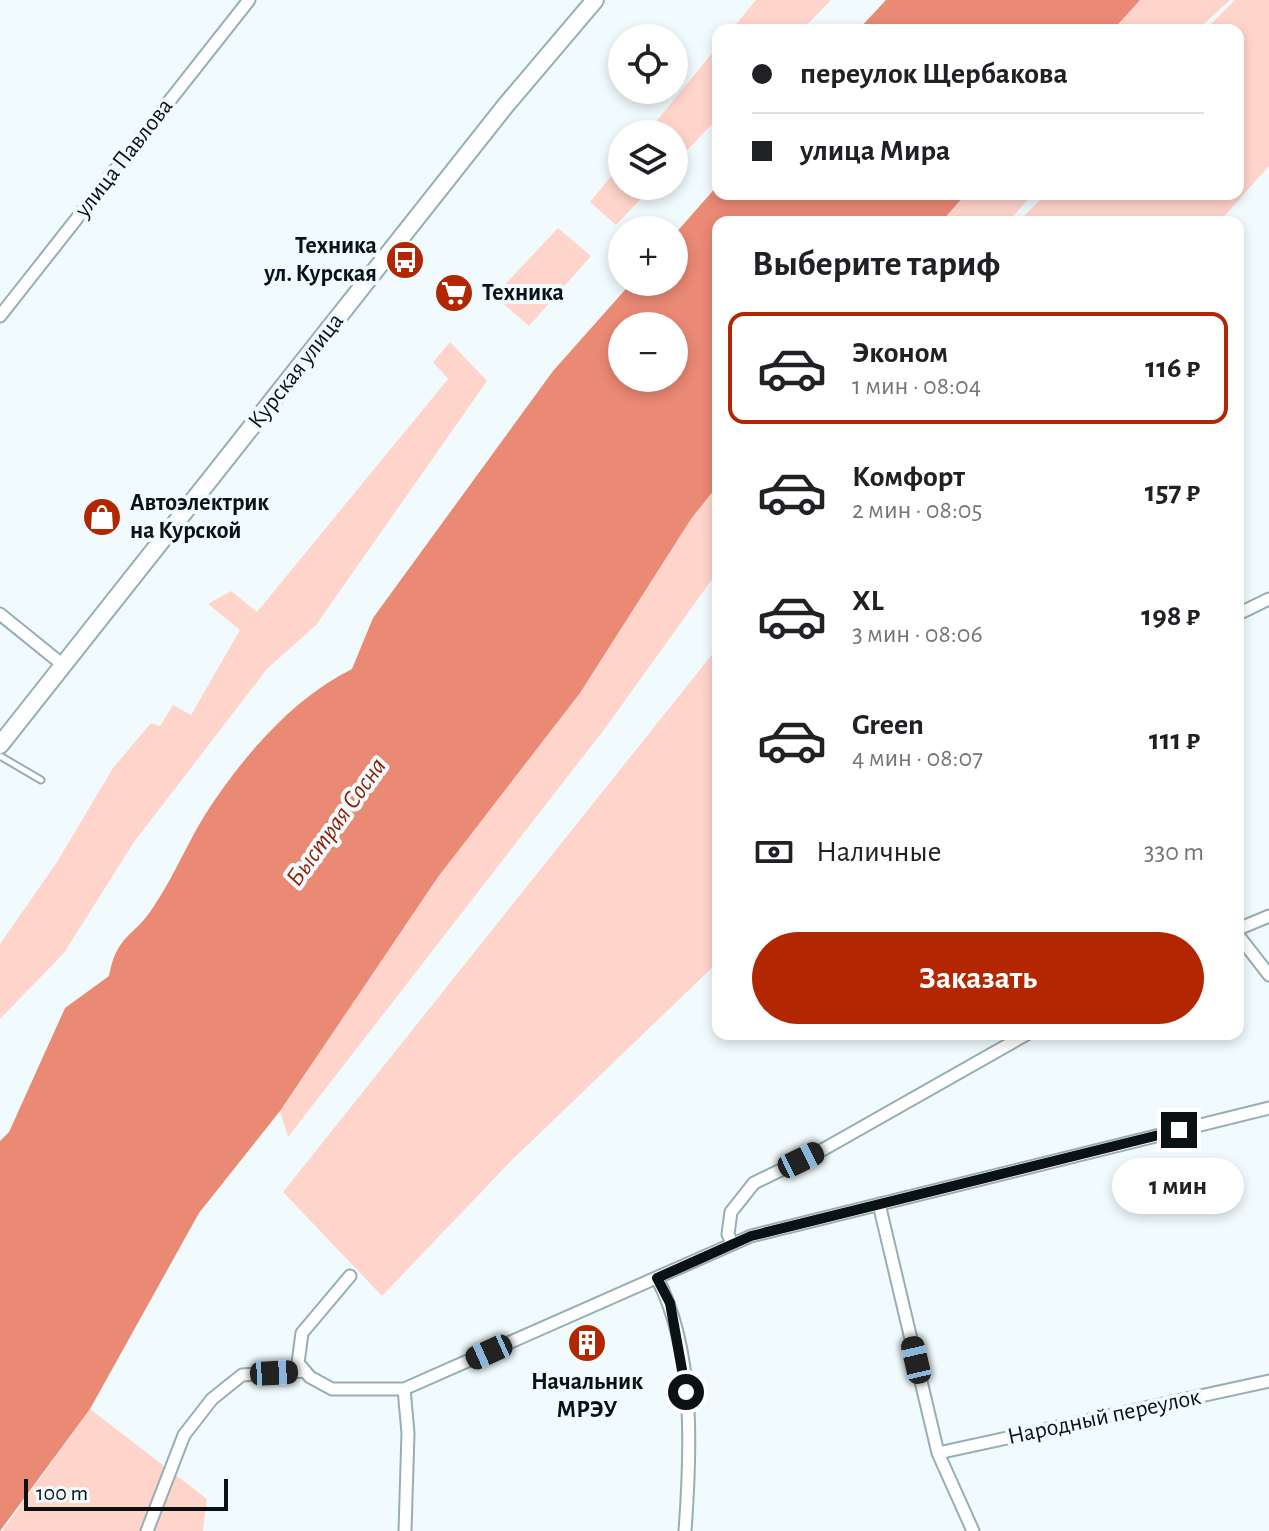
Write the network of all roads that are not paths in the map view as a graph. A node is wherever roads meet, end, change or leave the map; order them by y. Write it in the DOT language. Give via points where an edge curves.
graph roads {
  1 [pos="249,0"];
  2 [pos="595,0"];
  3 [pos="0,316"];
  4 [pos="1269,599"];
  5 [pos="1244,611"];
  6 [pos="0,614"];
  7 [pos="63,665"];
  8 [pos="0,745"];
  9 [pos="0,756"];
  10 [pos="41,780"];
  11 [pos="1269,916"];
  12 [pos="1244,929"];
  13 [pos="1244,940"];
  14 [pos="1269,975"];
  15 [pos="1016,1040"];
  16 [pos="1269,1108"];
  17 [pos="879,1204"];
  18 [pos="732,1244"];
  19 [pos="350,1276"];
  20 [pos="657,1278"];
  21 [pos="305,1371"];
  22 [pos="1269,1381"];
  23 [pos="404,1389"];
  24 [pos="938,1453"];
  25 [pos="147,1531"];
  26 [pos="405,1531"];
  27 [pos="685,1531"];
  28 [pos="973,1531"];
  1 -- 3 [label="street, улица Павлова"];
  2 -- 7 [label="street, Курская улица"];
  4 -- 5 [label="street"];
  6 -- 7 [label="street"];
  7 -- 8 [label="street, Курская улица"];
  9 -- 10 [label="lane"];
  11 -- 12 [label="street"];
  13 -- 14 [label="street"];
  15 -- 18 [label="street" via="754,1183 731,1212"];
  16 -- 17 [label="street"];
  17 -- 18 [label="street"];
  17 -- 24 [label="street"];
  18 -- 20 [label="street"];
  19 -- 21 [label="street" via="302,1333 298,1363"];
  20 -- 23 [label="street"];
  20 -- 27 [label="street" via="670,1303 686,1392"];
  21 -- 23 [label="street" via="332,1389"];
  21 -- 25 [label="street" via="242,1375 212,1399 184,1435"];
  22 -- 24 [label="street, Народный переулок"];
  23 -- 26 [label="street"];
  24 -- 28 [label="street"];
}
